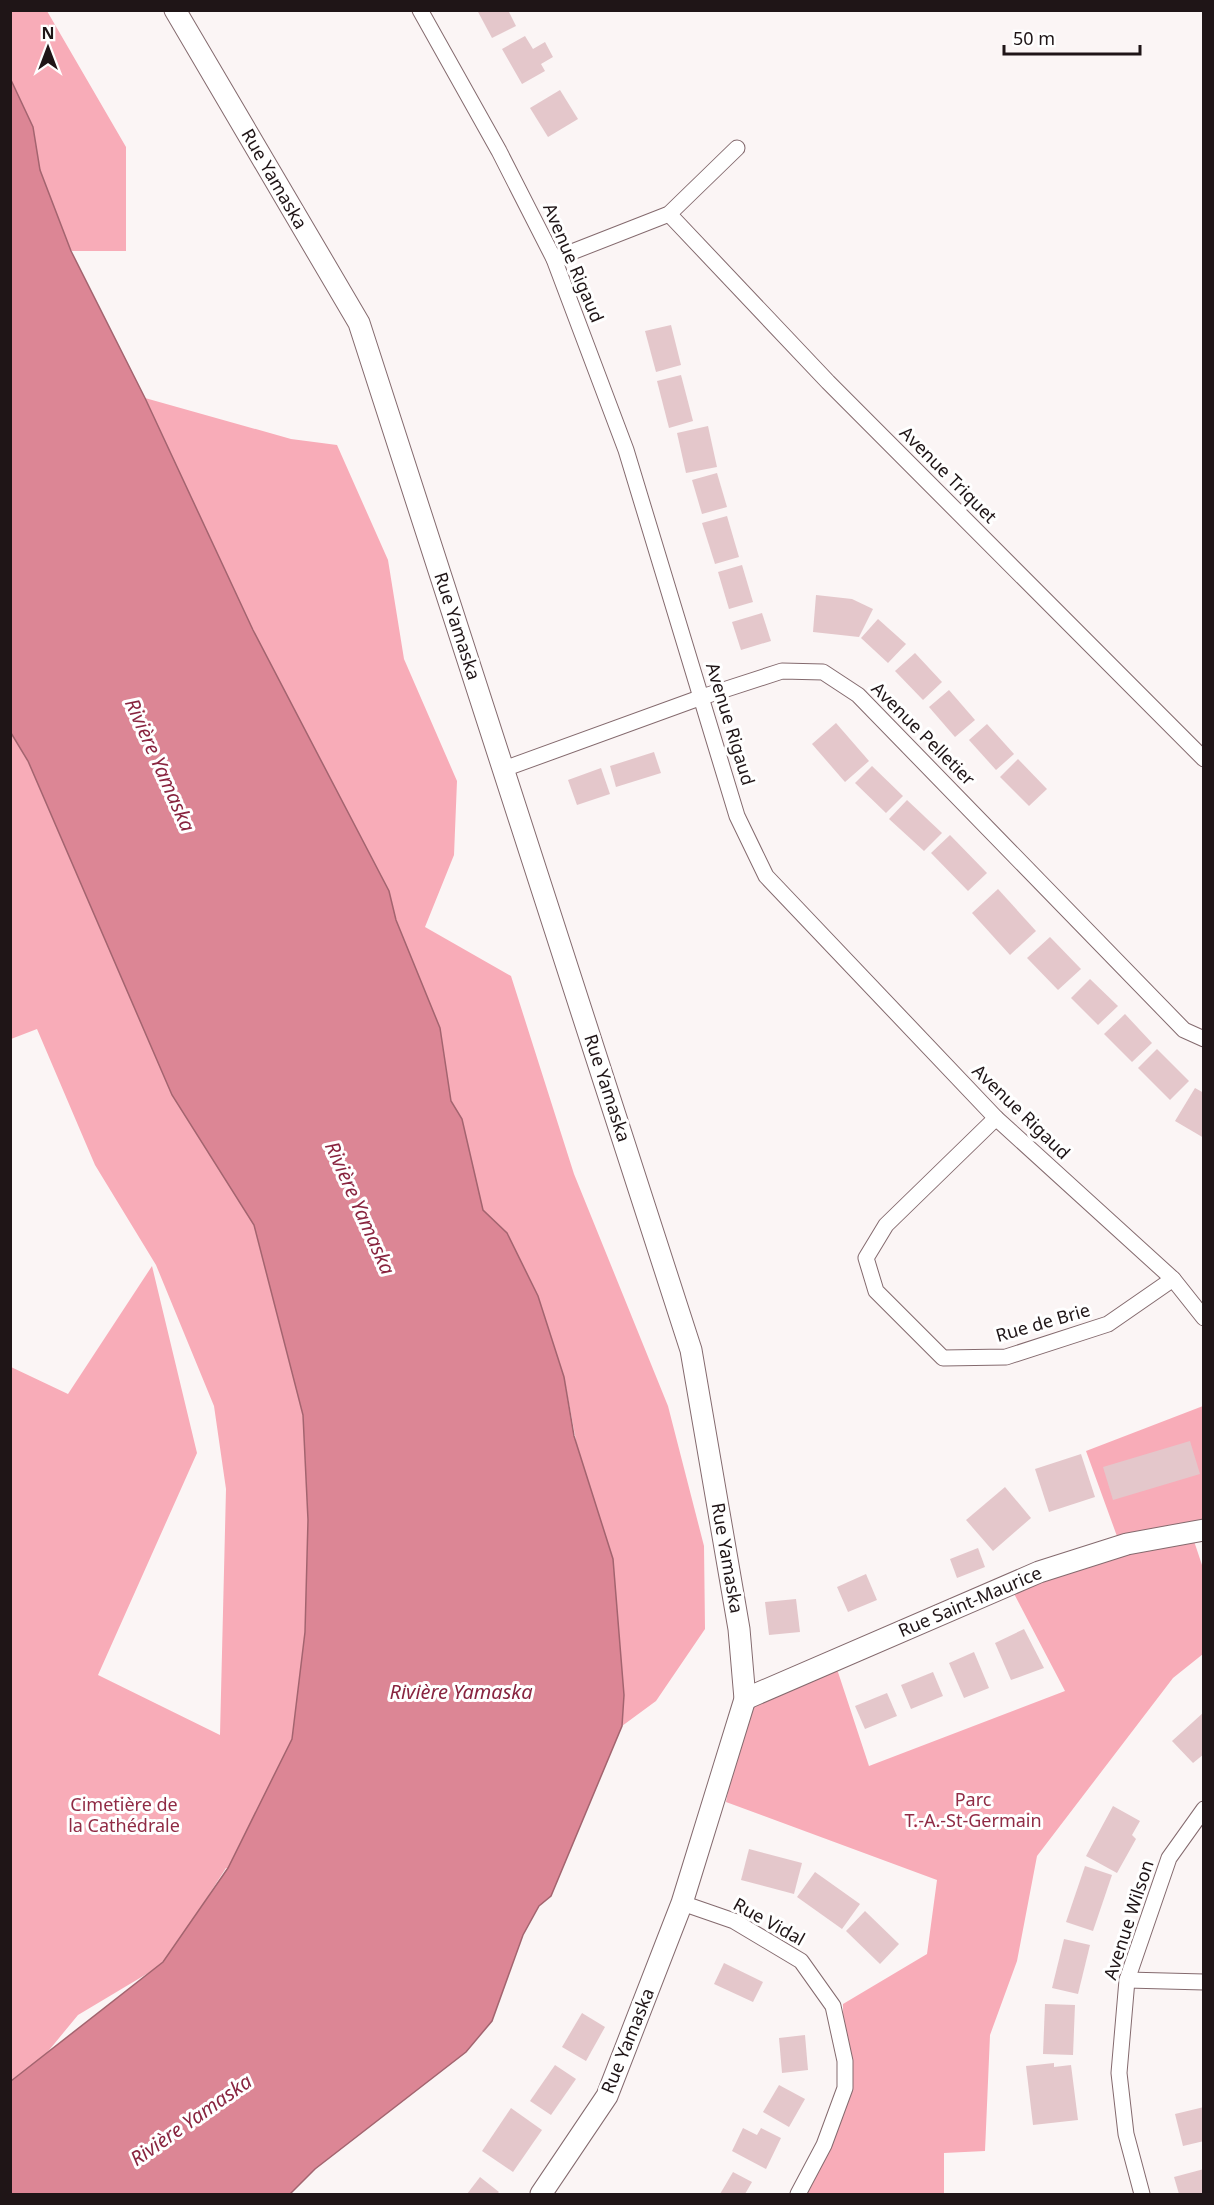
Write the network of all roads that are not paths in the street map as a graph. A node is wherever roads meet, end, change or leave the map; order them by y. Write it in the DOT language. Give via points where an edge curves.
graph roads {
  1 [pos="175,10"];
  2 [pos="420,10"];
  3 [pos="737,148"];
  4 [pos="669,214"];
  5 [pos="554,259"];
  6 [pos="702,697"];
  7 [pos="1203,759"];
  8 [pos="504,769"];
  9 [pos="1203,1040"];
  10 [pos="996,1118"];
  11 [pos="1173,1279"];
  12 [pos="1203,1318"];
  13 [pos="1203,1530"];
  14 [pos="745,1699"];
  15 [pos="1203,1809"];
  16 [pos="682,1903"];
  17 [pos="1127,1980"];
  18 [pos="1203,1982"];
  19 [pos="542,2194"];
  20 [pos="798,2194"];
  21 [pos="1142,2194"];
  1 -- 8 [label="street, Rue Yamaska" via="359,323"];
  2 -- 5 [label="street, Avenue Rigaud" via="500,151"];
  3 -- 4 [label="street"];
  4 -- 5 [label="street"];
  4 -- 7 [label="street, Avenue Triquet" via="828,382"];
  5 -- 6 [label="street, Avenue Rigaud" via="626,450"];
  6 -- 8 [label="street, Avenue Pelletier"];
  6 -- 9 [label="street, Avenue Pelletier" via="782,671 823,672 858,695 1184,1030"];
  6 -- 10 [label="street, Avenue Rigaud" via="737,816 766,876"];
  8 -- 14 [label="street, Rue Yamaska" via="692,1350 739,1629"];
  10 -- 11 [label="street, Avenue Rigaud"];
  10 -- 11 [label="street, Rue de Brie" via="886,1225 866,1258 876,1291 943,1358 1006,1357 1108,1324"];
  11 -- 12 [label="street, Avenue Rigaud"];
  13 -- 14 [label="street, Rue Saint-Maurice" via="1127,1544 1039,1572"];
  14 -- 16 [label="street, Rue Yamaska"];
  15 -- 17 [label="street, Avenue Wilson" via="1169,1858"];
  16 -- 19 [label="street, Rue Yamaska" via="607,2096"];
  16 -- 20 [label="street, Rue Vidal" via="734,1921 801,1961 833,2006 845,2061 844,2088 824,2145"];
  17 -- 18 [label="street"];
  17 -- 21 [label="street, Avenue Wilson" via="1119,2073 1126,2134"];
}
